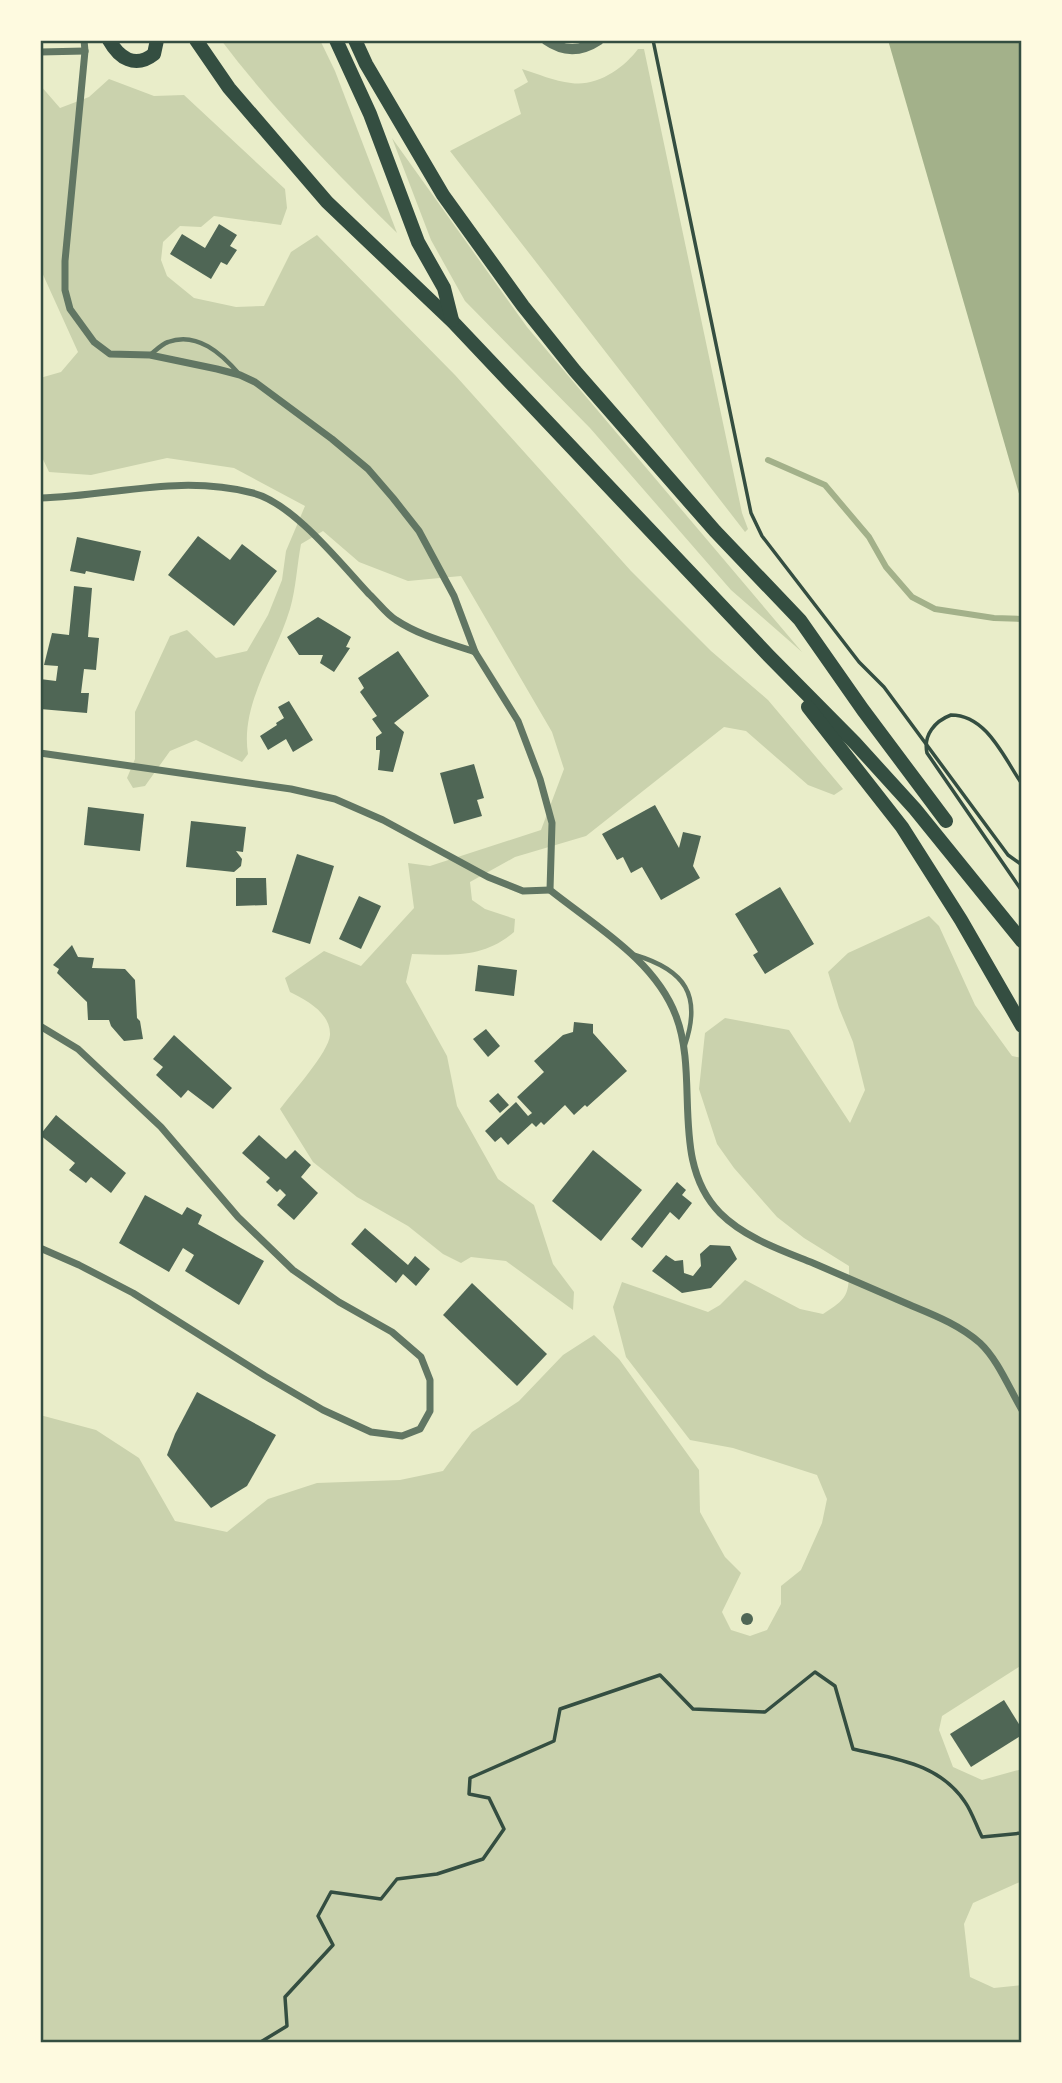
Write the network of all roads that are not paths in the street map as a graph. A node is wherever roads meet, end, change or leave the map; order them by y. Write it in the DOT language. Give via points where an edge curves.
graph roads {
  1 [pos="84,40"];
  2 [pos="109,40"];
  3 [pos="158,40"];
  4 [pos="196,40"];
  5 [pos="336,40"];
  6 [pos="355,40"];
  7 [pos="545,40"];
  8 [pos="598,40"];
  9 [pos="85,51"];
  10 [pos="40,52"];
  11 [pos="453,322"];
  12 [pos="150,355"];
  13 [pos="240,375"];
  14 [pos="40,498"];
  15 [pos="475,652"];
  16 [pos="769,656"];
  17 [pos="40,754"];
  18 [pos="946,821"];
  19 [pos="550,891"];
  20 [pos="1022,941"];
  21 [pos="629,953"];
  22 [pos="40,1026"];
  23 [pos="1022,1026"];
  24 [pos="684,1045"];
  25 [pos="40,1248"];
  26 [pos="1022,1410"];
  1 -- 9 [label="street"];
  2 -- 3 [label="highway" via="118,55 137,62 154,54"];
  4 -- 11 [label="highway" via="229,88 327,202"];
  5 -- 11 [label="highway" via="370,114 418,242 444,288"];
  6 -- 18 [label="highway" via="443,195 523,306 706,522 800,620"];
  7 -- 8 [label="street" via="571,50"];
  9 -- 10 [label="street"];
  9 -- 12 [label="street" via="65,290 70,309 93,342 110,354"];
  11 -- 16 [label="highway"];
  12 -- 13 [label="street"];
  12 -- 13 [label="lane" via="167,342 189,340 208,345"];
  13 -- 15 [label="street" via="332,439 393,498 419,531 454,596"];
  14 -- 15 [label="street" via="204,484 256,494 289,512 394,619"];
  15 -- 19 [label="street" via="518,721 540,779 552,823"];
  16 -- 20 [label="highway" via="915,809"];
  16 -- 23 [label="highway" via="902,827"];
  17 -- 19 [label="street" via="335,799 488,877 523,891"];
  19 -- 21 [label="street"];
  21 -- 24 [label="street" via="658,983 676,1015"];
  21 -- 24 [label="lane" via="663,966 686,987 693,1006"];
  22 -- 25 [label="street" via="78,1049 161,1127 238,1217 293,1270 392,1332 421,1357 430,1380 430,1410 419,1429 402,1436 371,1432 323,1410 133,1293"];
  24 -- 26 [label="street" via="692,1161 703,1191 722,1214 760,1241 945,1319 990,1353"];
}
